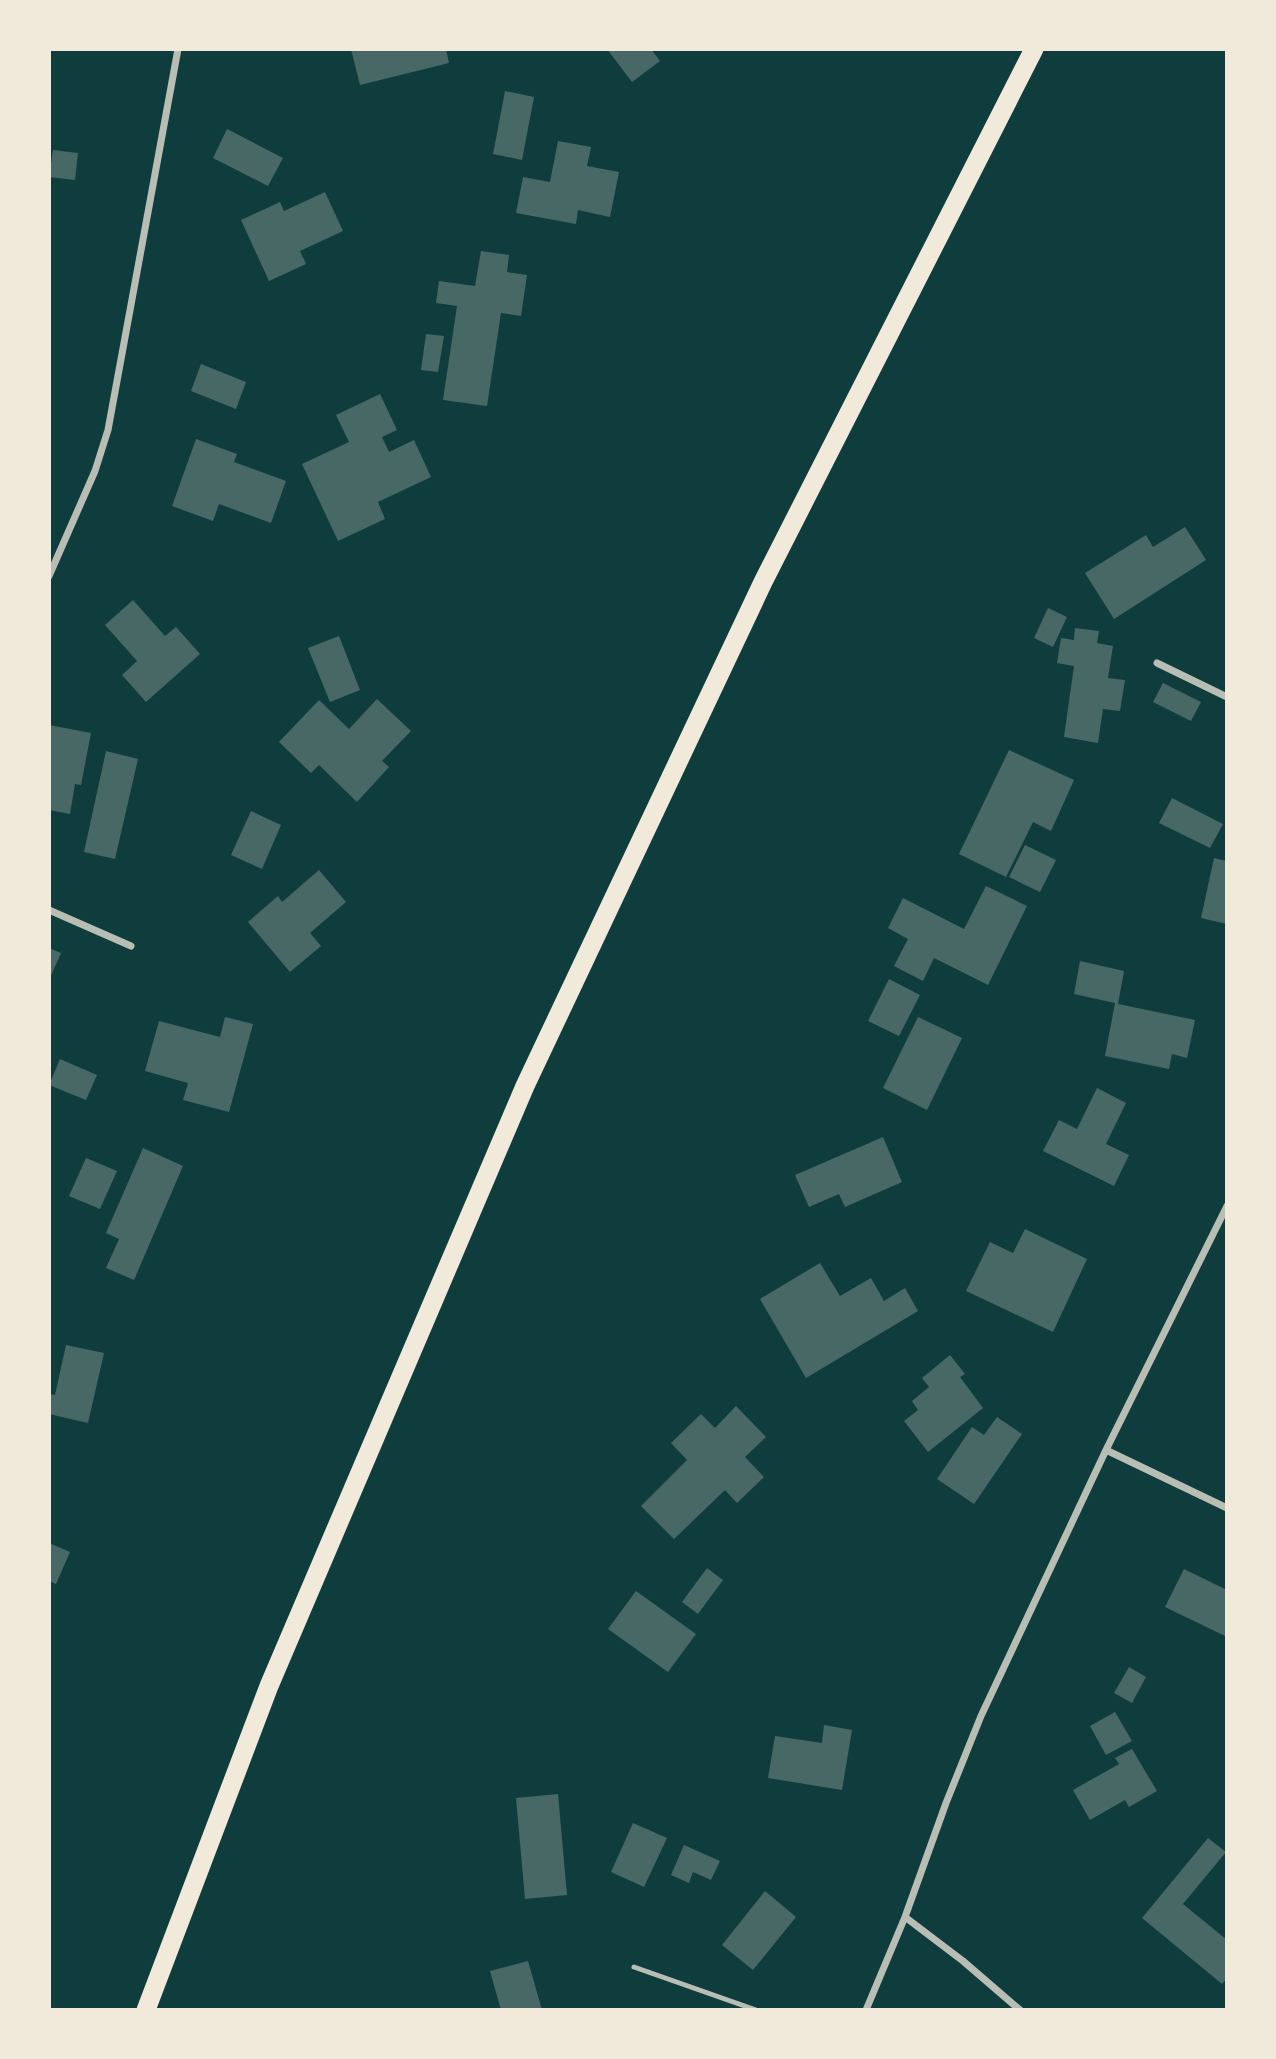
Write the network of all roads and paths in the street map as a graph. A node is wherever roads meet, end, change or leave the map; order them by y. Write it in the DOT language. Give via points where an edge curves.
graph roads {
  1 [pos="178,49"];
  2 [pos="1034,49"];
  3 [pos="49,576"];
  4 [pos="1157,663"];
  5 [pos="1227,696"];
  6 [pos="49,910"];
  7 [pos="131,946"];
  8 [pos="1227,1206"];
  9 [pos="1106,1450"];
  10 [pos="1227,1508"];
  11 [pos="905,1917"];
  12 [pos="634,1967"];
  13 [pos="146,2010"];
  14 [pos="756,2010"];
  15 [pos="866,2010"];
  16 [pos="1020,2010"];
  1 -- 3 [label="street" via="108,430 96,471"];
  2 -- 13 [label="highway" via="763,582 525,1086 269,1686"];
  4 -- 5 [label="street"];
  6 -- 7 [label="street"];
  8 -- 9 [label="street"];
  9 -- 10 [label="street"];
  9 -- 11 [label="street" via="982,1716"];
  11 -- 15 [label="street"];
  11 -- 16 [label="street"];
  12 -- 14 [label="lane"];
}
